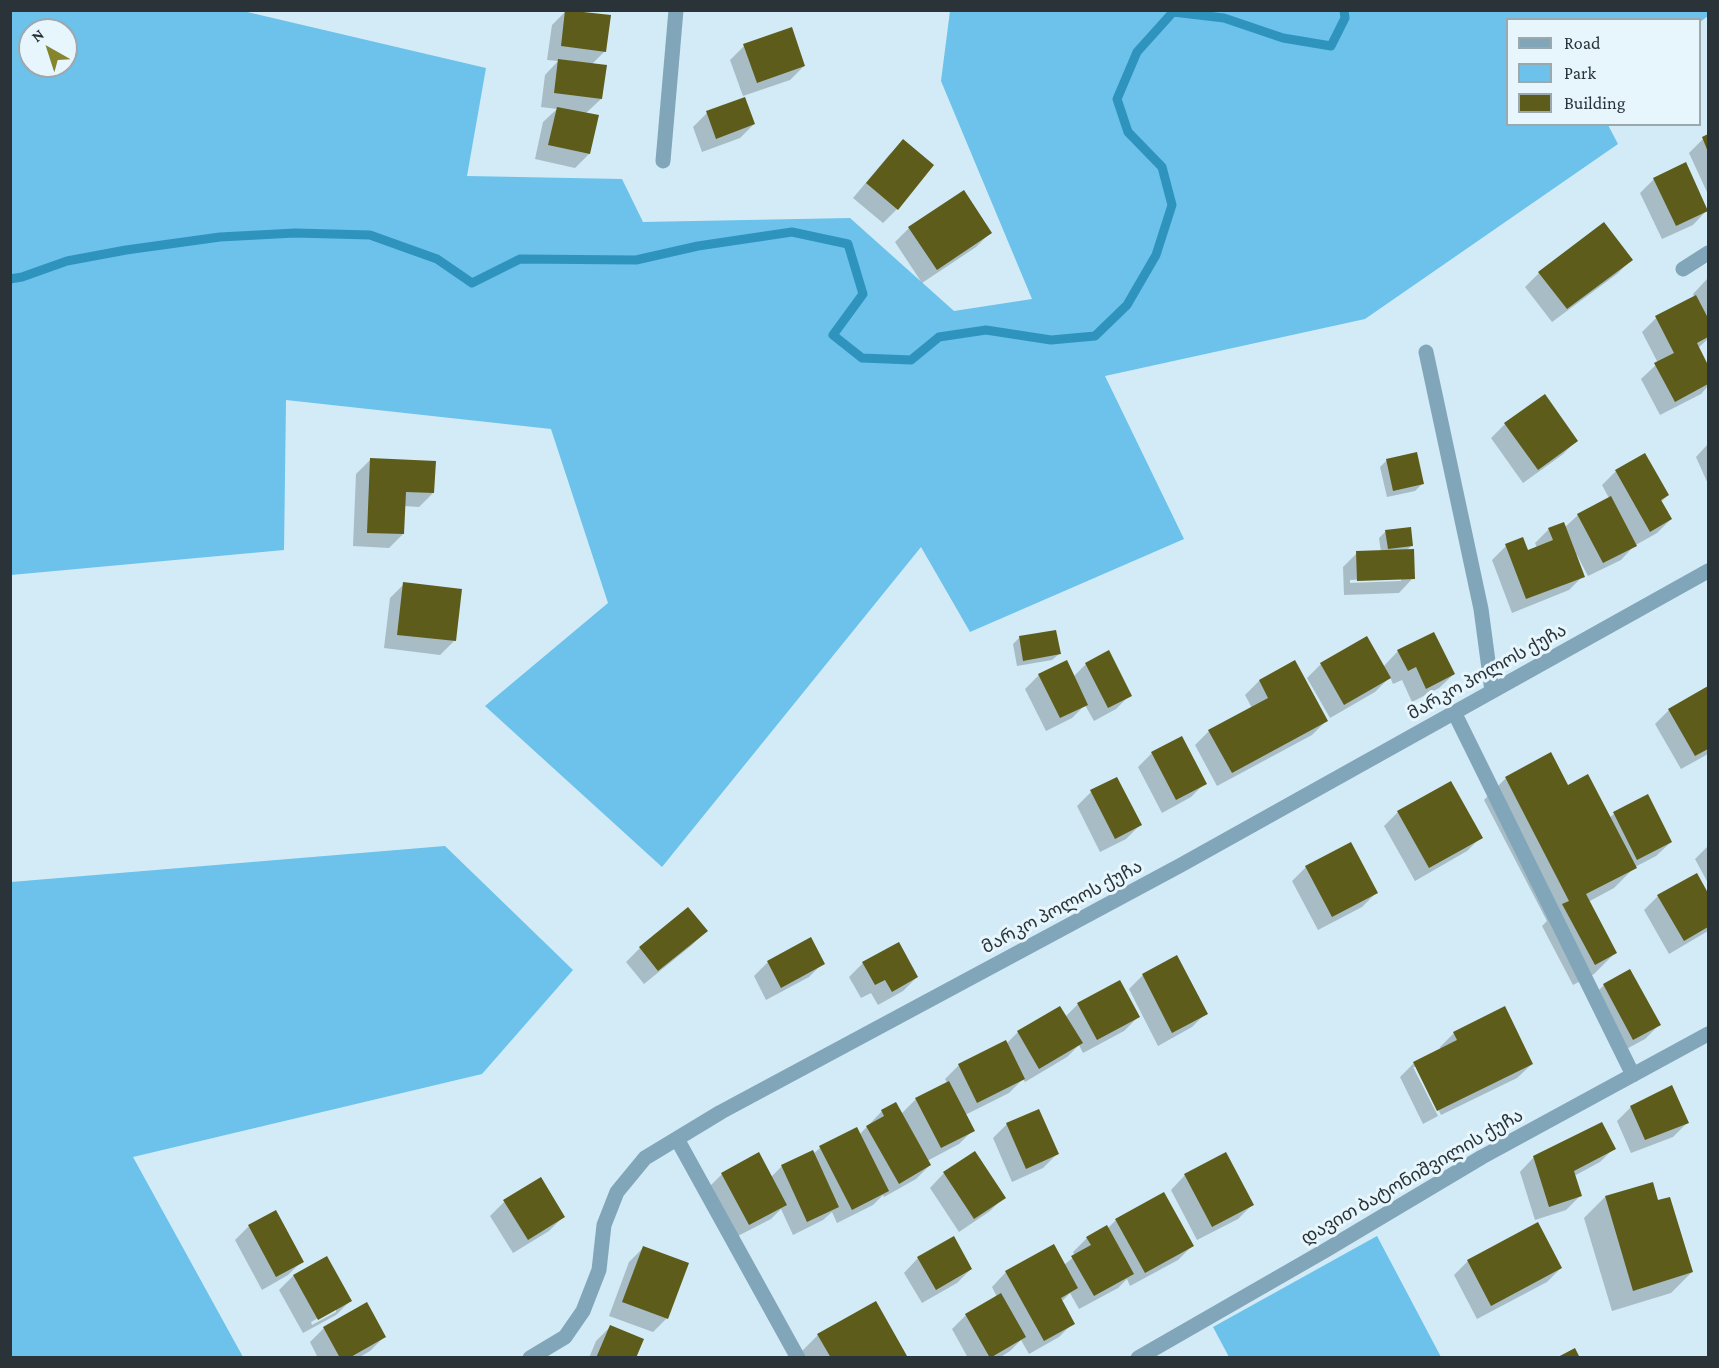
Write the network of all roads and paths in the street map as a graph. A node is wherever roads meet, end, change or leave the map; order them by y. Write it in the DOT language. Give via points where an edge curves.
graph roads {
  1 [pos="676,10"];
  2 [pos="663,161"];
  3 [pos="1708,252"];
  4 [pos="1683,269"];
  5 [pos="1426,352"];
  6 [pos="1708,571"];
  7 [pos="1491,691"];
  8 [pos="1454,712"];
  9 [pos="1708,1034"];
  10 [pos="1633,1075"];
  11 [pos="677,1139"];
  12 [pos="530,1358"];
  13 [pos="798,1358"];
  14 [pos="1138,1358"];
  1 -- 2 [label="street"];
  3 -- 4 [label="street"];
  5 -- 7 [label="street" via="1481,609"];
  6 -- 7 [label="street, მარკო პოლოს ქუჩა"];
  7 -- 8 [label="street, მარკო პოლოს ქუჩა"];
  8 -- 10 [label="street"];
  8 -- 11 [label="street, მარკო პოლოს ქუჩა"];
  9 -- 10 [label="street, დავით ბატონიშვილის ქუჩა"];
  10 -- 14 [label="street, დავით ბატონიშვილის ქუჩა" via="1482,1157"];
  11 -- 12 [label="street, მარკო პოლოს ქუჩა" via="645,1158 616,1192 604,1225 599,1270 583,1311 565,1337"];
  11 -- 13 [label="street"];
}
